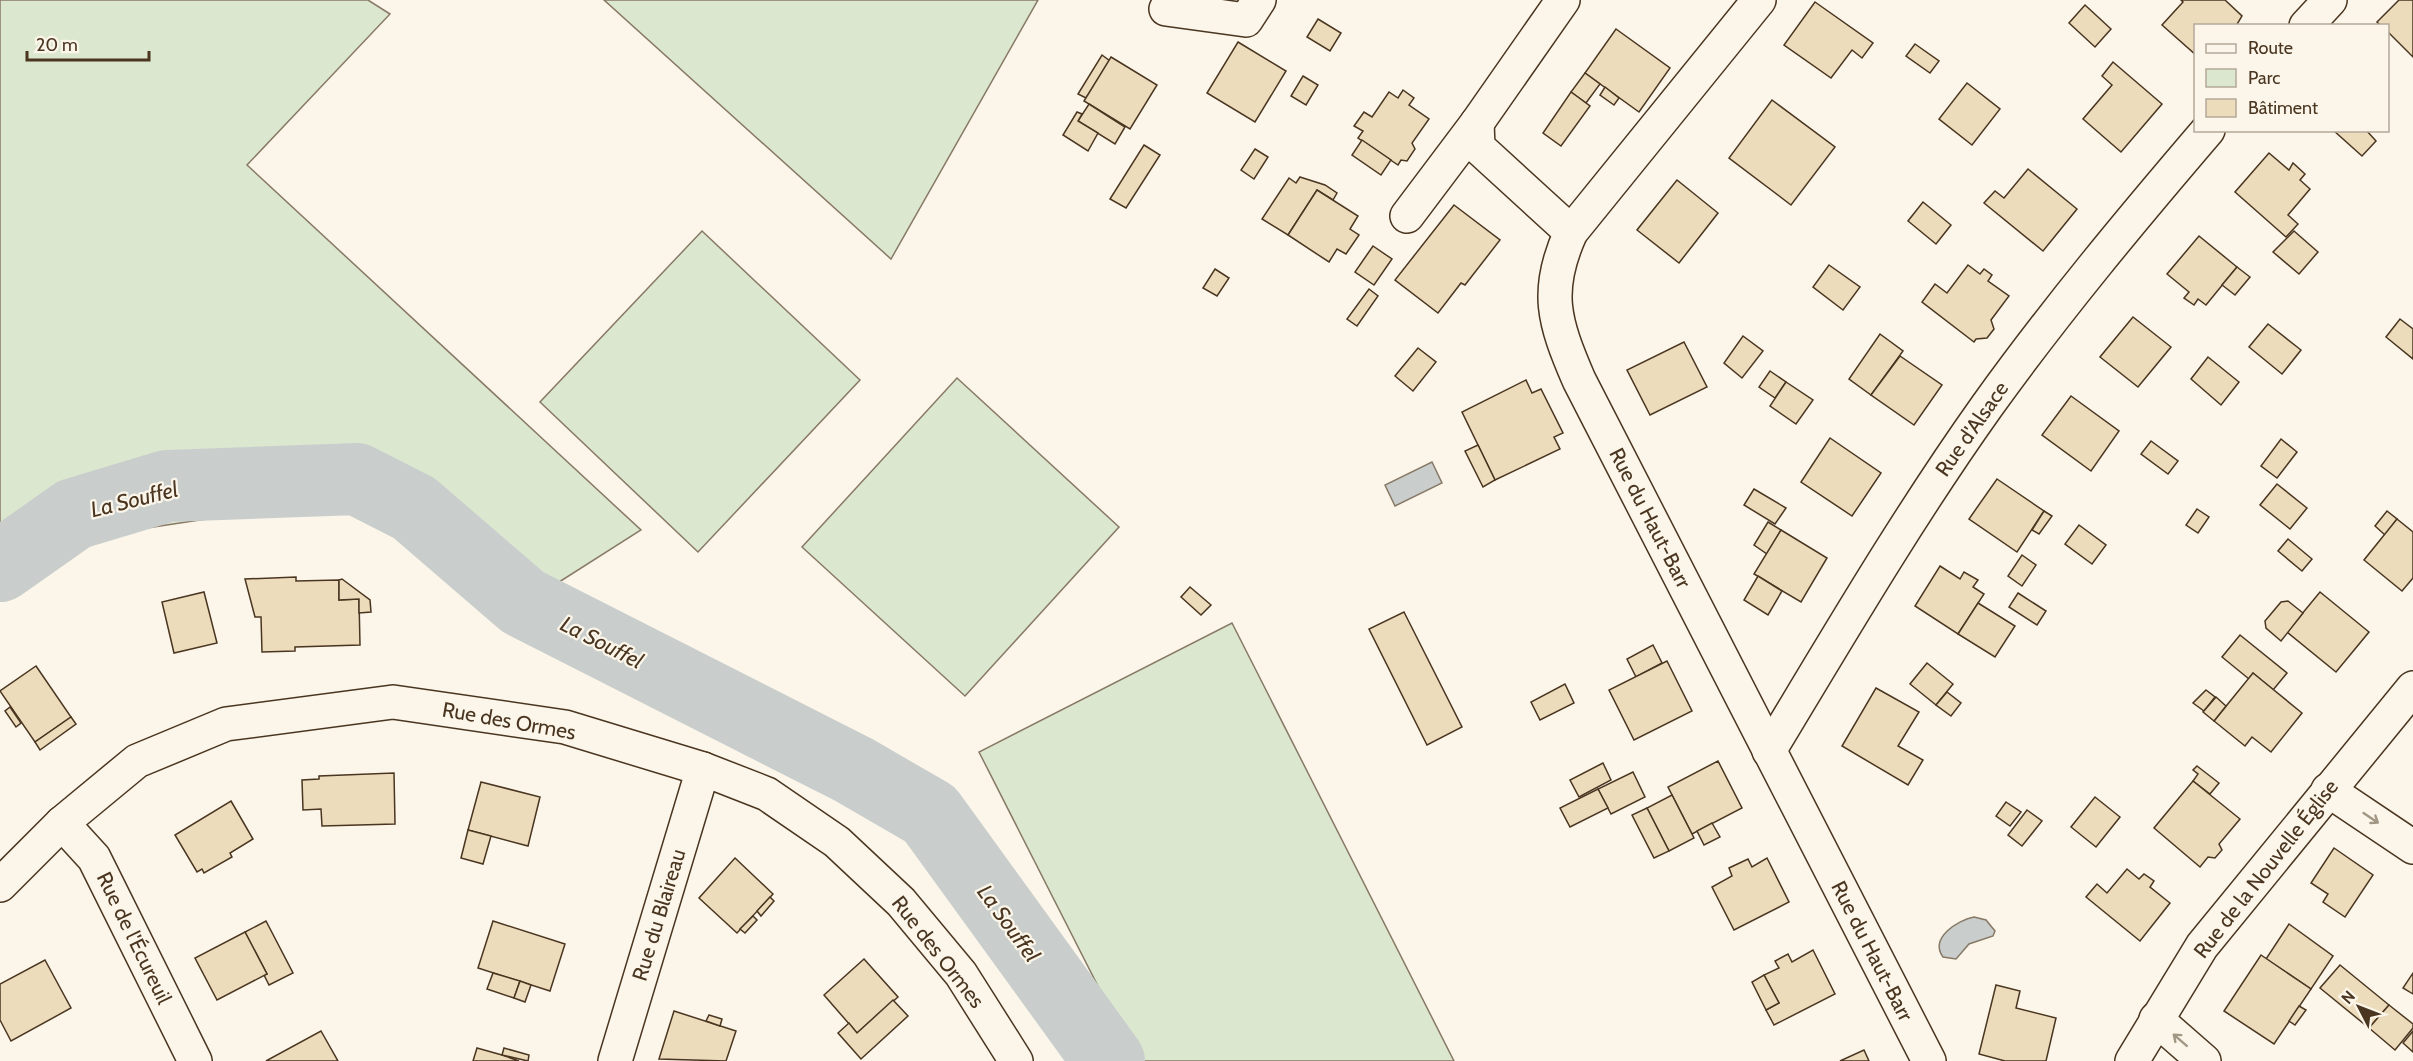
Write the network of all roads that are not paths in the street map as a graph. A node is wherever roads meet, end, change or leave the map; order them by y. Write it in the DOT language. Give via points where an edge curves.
graph roads {
  1 [pos="1259,0"];
  2 [pos="1563,0"];
  3 [pos="1759,0"];
  4 [pos="2330,0"];
  5 [pos="1166,9"];
  6 [pos="2308,24"];
  7 [pos="1477,123"];
  8 [pos="2206,132"];
  9 [pos="1407,216"];
  10 [pos="1571,232"];
  11 [pos="2413,688"];
  12 [pos="1769,751"];
  13 [pos="703,769"];
  14 [pos="2328,790"];
  15 [pos="62,823"];
  16 [pos="2413,847"];
  17 [pos="0,885"];
  18 [pos="2156,1019"];
  19 [pos="195,1061"];
  20 [pos="615,1061"];
  21 [pos="1016,1061"];
  22 [pos="1929,1061"];
  23 [pos="2132,1061"];
  24 [pos="2204,1061"];
  1 -- 5 [label="street" via="1246,20"];
  2 -- 7 [label="street"];
  3 -- 10 [label="street, Rue du Haut-Barr"];
  4 -- 6 [label="street"];
  7 -- 9 [label="street"];
  7 -- 10 [label="street" via="1478,147"];
  8 -- 12 [label="street, Rue d'Alsace" via="2092,267 1987,406 1889,554"];
  10 -- 12 [label="street, Rue du Haut-Barr" via="1554,277 1554,304 1566,351"];
  11 -- 14 [label="street, Rue de la Nouvelle Église"];
  12 -- 22 [label="street, Rue du Haut-Barr"];
  13 -- 15 [label="street, Rue des Ormes" via="565,727 393,702 226,724 137,761"];
  13 -- 20 [label="street, Rue du Blaireau"];
  13 -- 21 [label="street, Rue des Ormes" via="767,794 845,849 901,902 961,974"];
  14 -- 16 [label="street, one-way"];
  14 -- 18 [label="street, Rue de la Nouvelle Église" via="2202,946"];
  15 -- 17 [label="street, Rue des Ormes"];
  15 -- 19 [label="street, Rue de l'Écureuil" via="94,858"];
  18 -- 23 [label="street, Rue de la Nouvelle Église"];
  24 -- 18 [label="street, one-way"];
}
